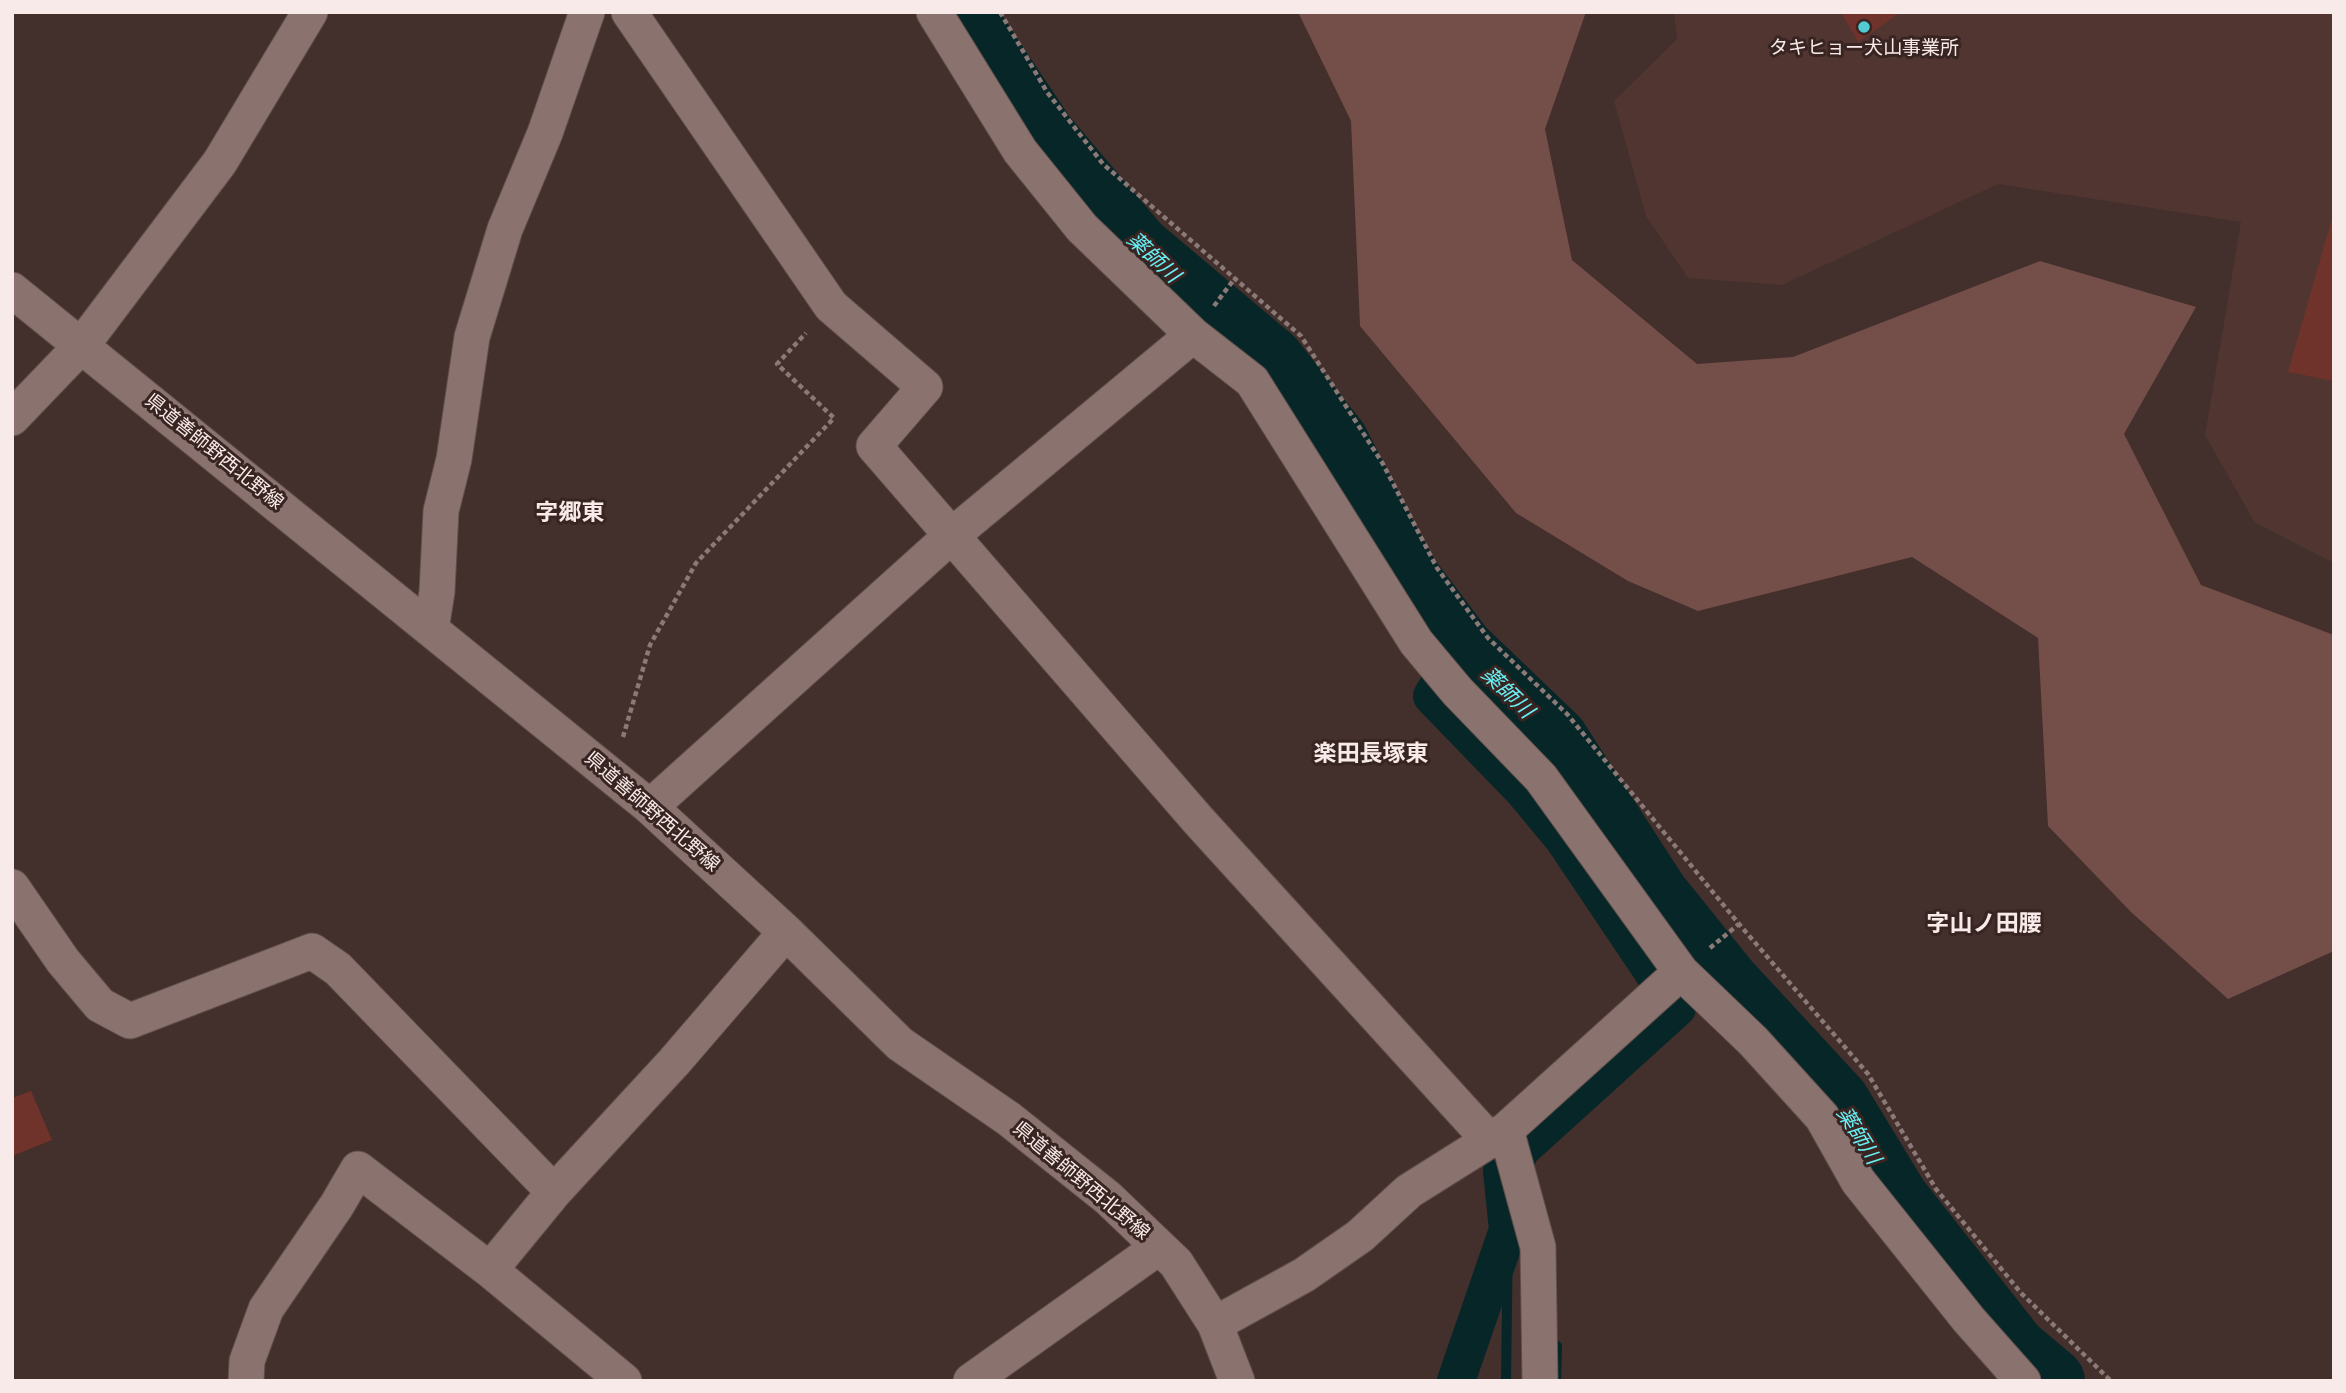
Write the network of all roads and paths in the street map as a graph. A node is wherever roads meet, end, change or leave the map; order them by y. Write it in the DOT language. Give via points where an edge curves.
graph roads {
  1 [pos="310,12"];
  2 [pos="587,12"];
  3 [pos="629,12"];
  4 [pos="934,12"];
  5 [pos="1000,12"];
  6 [pos="12,290"];
  7 [pos="831,306"];
  8 [pos="1193,335"];
  9 [pos="82,345"];
  10 [pos="12,418"];
  11 [pos="950,537"];
  12 [pos="431,629"];
  13 [pos="608,772"];
  14 [pos="650,807"];
  15 [pos="12,887"];
  16 [pos="786,932"];
  17 [pos="1681,972"];
  18 [pos="1498,1136"];
  19 [pos="554,1192"];
  20 [pos="1159,1247"];
  21 [pos="490,1270"];
  22 [pos="1215,1324"];
  23 [pos="246,1381"];
  24 [pos="624,1381"];
  25 [pos="971,1381"];
  26 [pos="1237,1381"];
  27 [pos="1540,1381"];
  28 [pos="2023,1381"];
  29 [pos="2111,1381"];
  1 -- 9 [label="street" via="220,162"];
  2 -- 12 [label="street" via="505,229 472,337 454,459 440,512"];
  3 -- 7 [label="street"];
  4 -- 8 [label="street" via="1020,151 1082,228"];
  5 -- 29 [label="path" via="1047,92 1102,164 1301,336 1383,464 1437,568 1488,638 1567,714 1868,1074 1936,1189 2021,1293"];
  6 -- 9 [label="street, 県道善師野西北野線"];
  7 -- 11 [label="street" via="925,387 874,446"];
  7 -- 13 [label="path" via="777,364 834,418 691,571 650,645"];
  8 -- 11 [label="street"];
  8 -- 17 [label="street" via="1252,380 1416,642 1541,778"];
  9 -- 10 [label="street"];
  9 -- 12 [label="street, 県道善師野西北野線"];
  11 -- 14 [label="street"];
  11 -- 18 [label="street" via="1216,840"];
  12 -- 13 [label="street, 県道善師野西北野線"];
  13 -- 14 [label="street, 県道善師野西北野線"];
  14 -- 16 [label="street, 県道善師野西北野線"];
  15 -- 19 [label="street" via="100,1005 131,1021 312,951 338,969"];
  16 -- 19 [label="street"];
  16 -- 20 [label="street, 県道善師野西北野線" via="900,1044 1009,1119 1108,1198"];
  17 -- 18 [label="street"];
  17 -- 28 [label="street" via="1753,1041 1822,1117 1858,1181"];
  18 -- 22 [label="street" via="1409,1191 1360,1236 1304,1275"];
  18 -- 27 [label="street" via="1516,1164 1538,1247"];
  19 -- 21 [label="street"];
  20 -- 22 [label="street, 県道善師野西北野線" via="1176,1263"];
  20 -- 25 [label="street"];
  21 -- 23 [label="street" via="358,1169 266,1309 247,1361"];
  21 -- 24 [label="street"];
  22 -- 26 [label="street, 県道善師野西北野線"];
}
